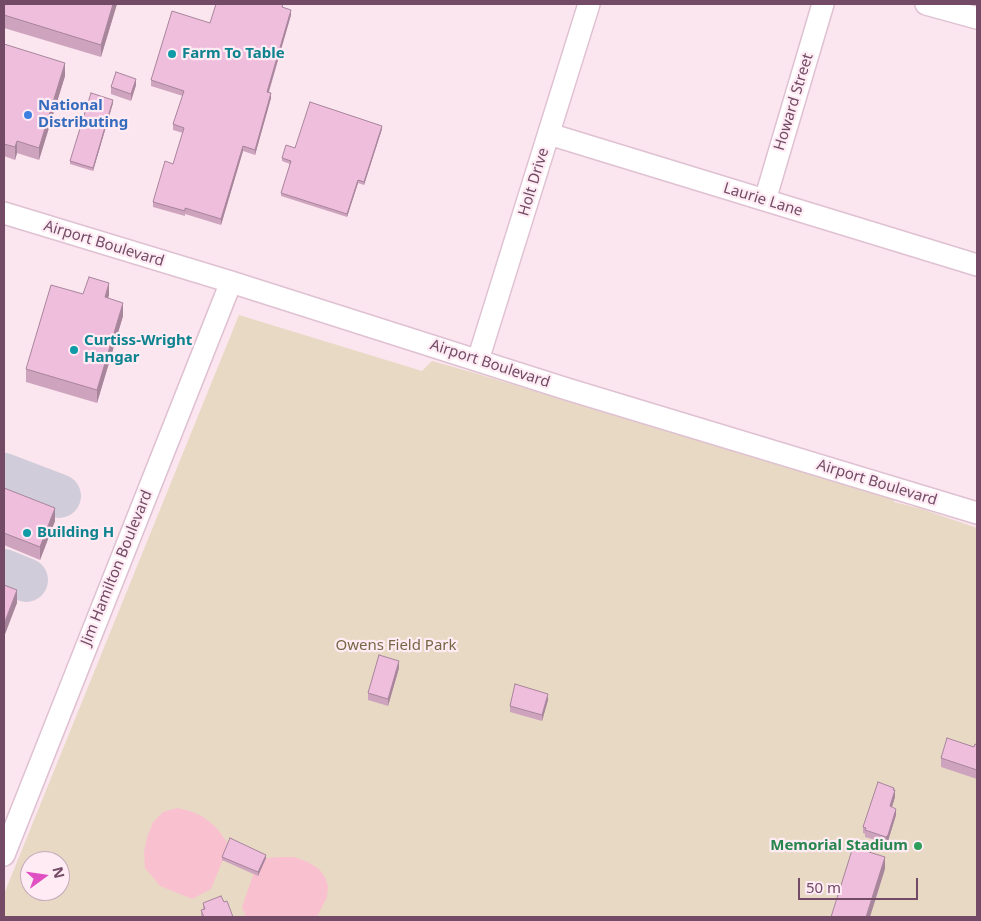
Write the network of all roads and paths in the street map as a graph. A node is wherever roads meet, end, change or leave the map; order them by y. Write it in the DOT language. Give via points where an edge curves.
graph roads {
  1 [pos="588,4"];
  2 [pos="823,4"];
  3 [pos="926,4"];
  4 [pos="977,18"];
  5 [pos="549,134"];
  6 [pos="765,200"];
  7 [pos="4,213"];
  8 [pos="977,265"];
  9 [pos="231,282"];
  10 [pos="478,360"];
  11 [pos="977,513"];
  12 [pos="4,855"];
  1 -- 5 [label="street, Holt Drive"];
  2 -- 6 [label="street, Howard Street"];
  3 -- 4 [label="street"];
  5 -- 6 [label="street, Laurie Lane"];
  5 -- 10 [label="street, Holt Drive"];
  6 -- 8 [label="street, Laurie Lane"];
  7 -- 9 [label="street, Airport Boulevard"];
  9 -- 10 [label="street, Airport Boulevard"];
  9 -- 12 [label="street, Jim Hamilton Boulevard"];
  10 -- 11 [label="street, Airport Boulevard"];
}
